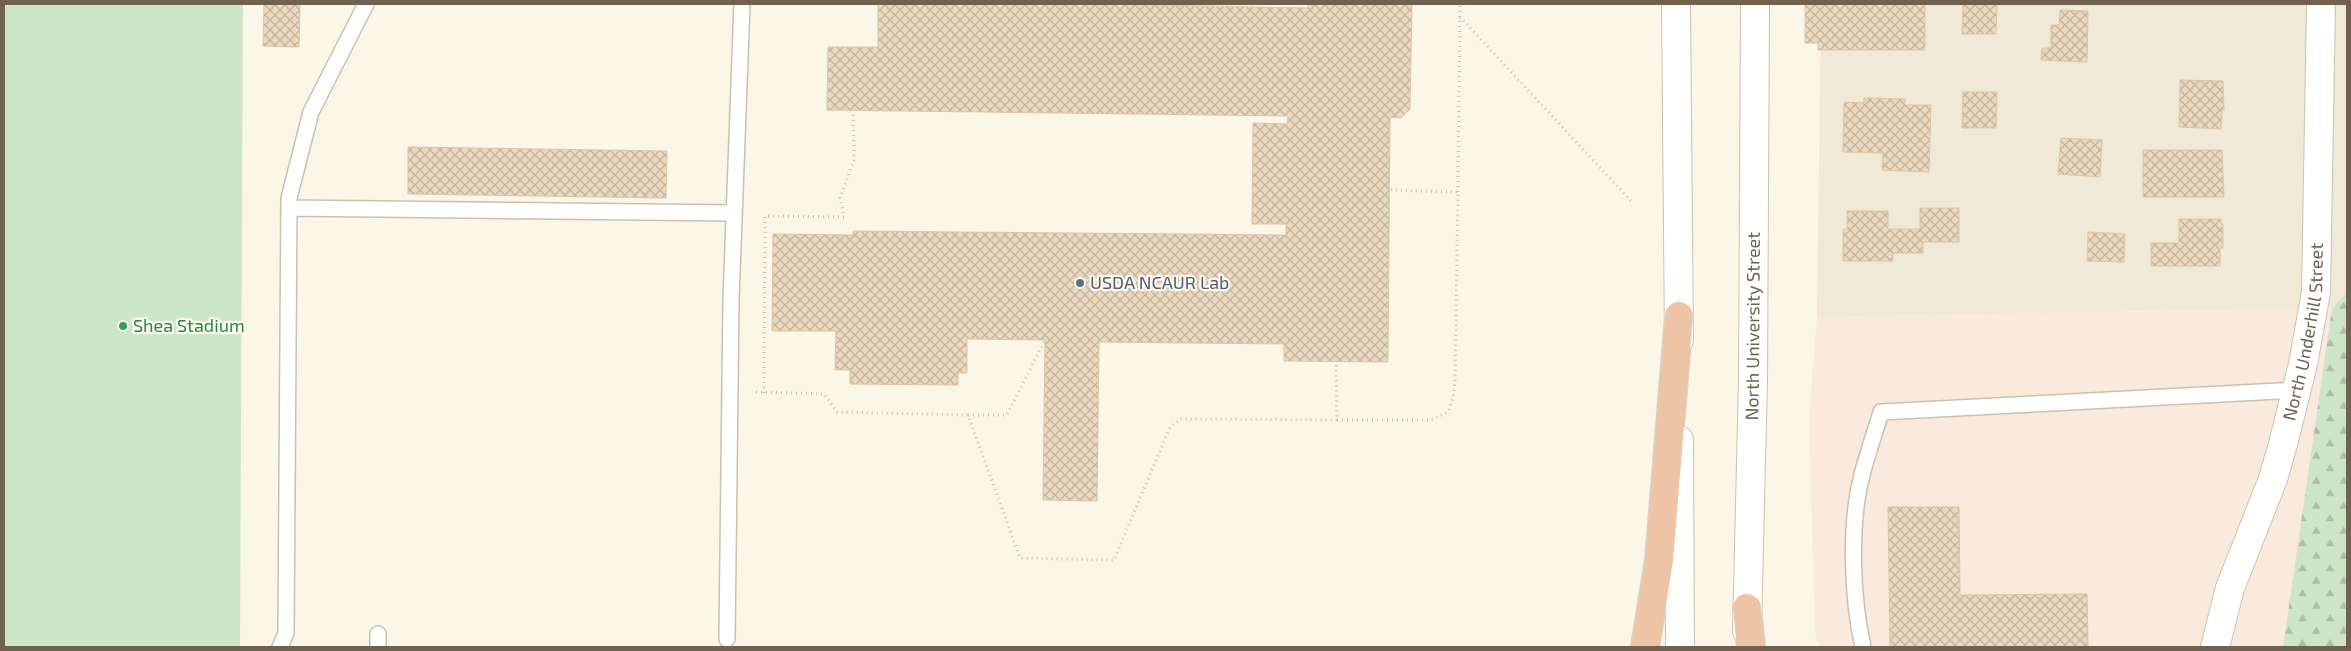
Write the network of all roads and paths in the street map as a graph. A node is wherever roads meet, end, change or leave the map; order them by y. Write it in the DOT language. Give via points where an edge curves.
graph roads {
  1 [pos="366,4"];
  2 [pos="742,4"];
  3 [pos="1460,4"];
  4 [pos="1676,4"];
  5 [pos="1755,4"];
  6 [pos="2321,4"];
  7 [pos="1460,17"];
  8 [pos="853,111"];
  9 [pos="1389,190"];
  10 [pos="1458,192"];
  11 [pos="1633,203"];
  12 [pos="289,208"];
  13 [pos="734,213"];
  14 [pos="1679,316"];
  15 [pos="1045,340"];
  16 [pos="1336,362"];
  17 [pos="2297,390"];
  18 [pos="730,392"];
  19 [pos="764,393"];
  20 [pos="968,414"];
  21 [pos="1337,420"];
  22 [pos="1747,608"];
  23 [pos="727,639"];
  24 [pos="280,647"];
  25 [pos="1645,647"];
  26 [pos="1680,647"];
  27 [pos="1747,647"];
  28 [pos="1751,647"];
  29 [pos="1863,647"];
  30 [pos="2215,647"];
  1 -- 12 [label="lane" via="311,112"];
  2 -- 13 [label="lane"];
  3 -- 7 [label="path"];
  4 -- 14 [label="main road"];
  5 -- 22 [label="main road, North University Street" via="1753,379"];
  6 -- 17 [label="main road, North Underhill Street" via="2316,292"];
  7 -- 10 [label="path"];
  7 -- 11 [label="path"];
  8 -- 19 [label="path" via="854,160 840,198 844,217 765,216"];
  9 -- 10 [label="path"];
  10 -- 21 [label="path" via="1455,380 1448,412 1431,420"];
  12 -- 13 [label="lane"];
  12 -- 24 [label="lane" via="286,632"];
  13 -- 18 [label="lane"];
  14 -- 25 [label="highway" via="1660,551"];
  14 -- 26 [label="main road"];
  15 -- 20 [label="path" via="1007,414"];
  16 -- 21 [label="path"];
  17 -- 29 [label="lane" via="1881,412 1861,476 1853,544 1857,621"];
  17 -- 30 [label="main road, North Underhill Street" via="2273,479 2230,588"];
  18 -- 19 [label="path"];
  18 -- 23 [label="lane"];
  19 -- 20 [label="path" via="824,394 837,412"];
  20 -- 21 [label="path" via="1020,558 1114,560 1170,427 1181,419"];
  22 -- 27 [label="main road, North University Street"];
  22 -- 28 [label="highway"];
}
